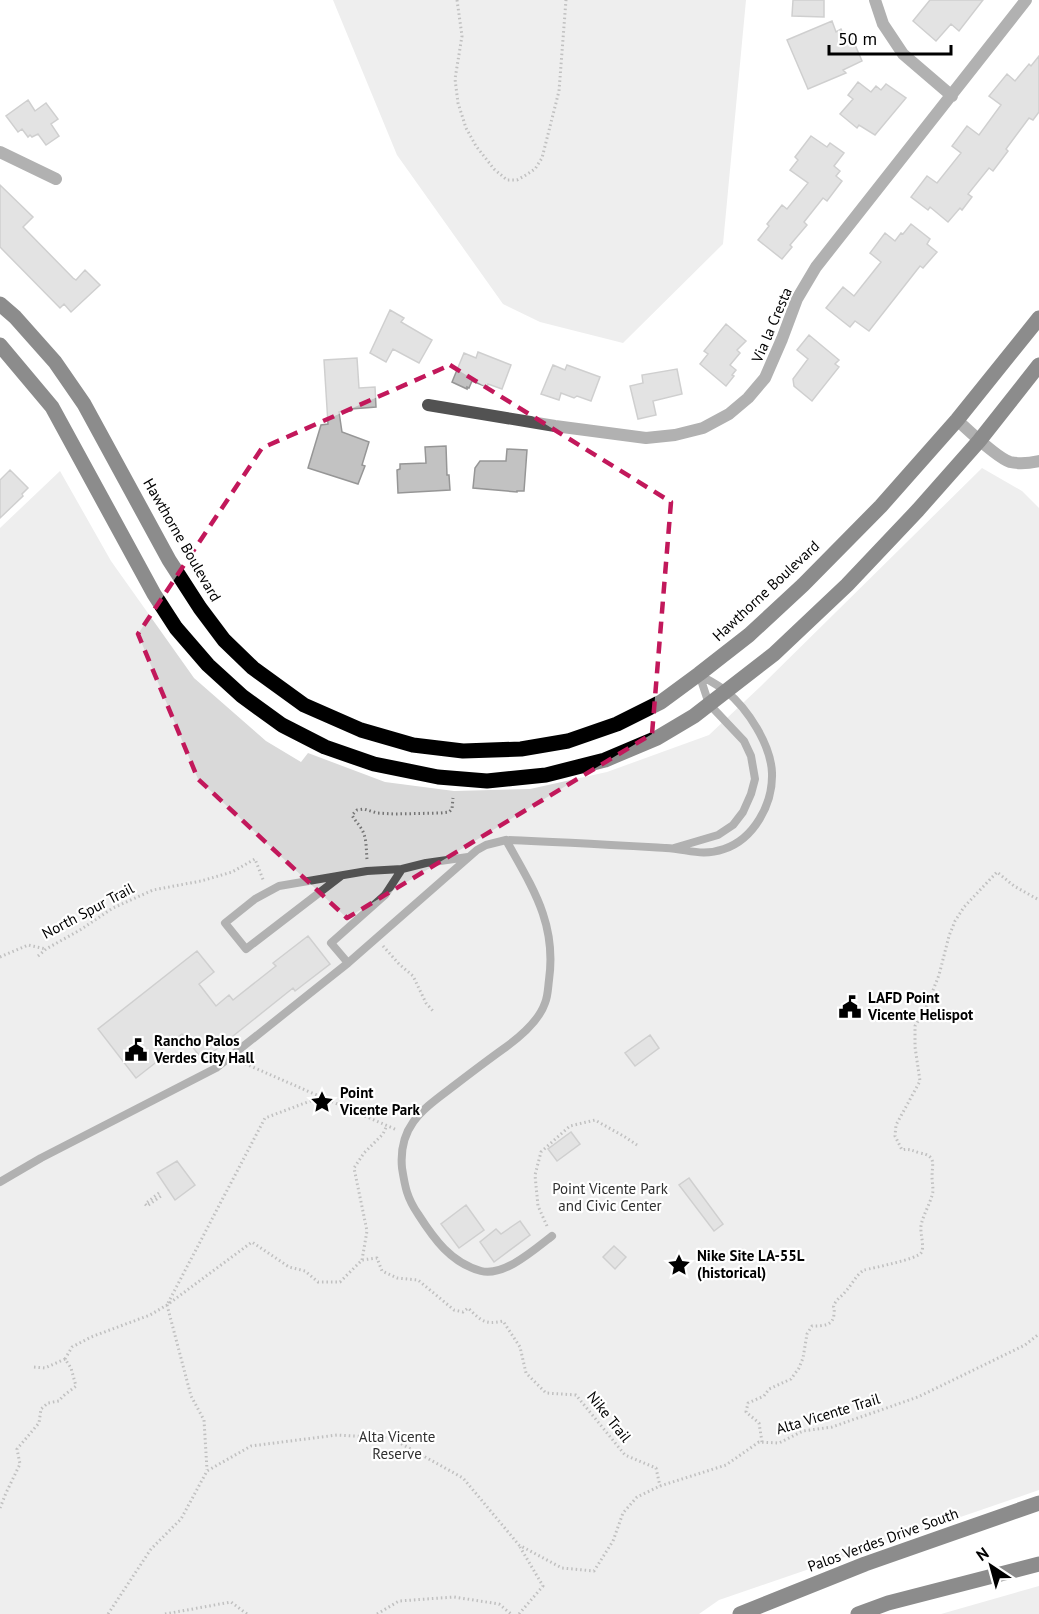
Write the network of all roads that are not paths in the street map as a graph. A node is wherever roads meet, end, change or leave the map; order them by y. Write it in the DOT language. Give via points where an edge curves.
graph roads {
  1 [pos="875,0"];
  2 [pos="1026,0"];
  3 [pos="952,96"];
  4 [pos="0,152"];
  5 [pos="56,179"];
  6 [pos="0,304"];
  7 [pos="1039,318"];
  8 [pos="0,345"];
  9 [pos="1039,365"];
  10 [pos="428,405"];
  11 [pos="957,420"];
  12 [pos="979,441"];
  13 [pos="1039,460"];
  14 [pos="699,674"];
  15 [pos="726,691"];
  16 [pos="709,704"];
  17 [pos="506,840"];
  18 [pos="672,848"];
  19 [pos="470,857"];
  20 [pos="402,869"];
  21 [pos="341,876"];
  22 [pos="348,963"];
  23 [pos="0,1182"];
  24 [pos="552,1236"];
  25 [pos="1039,1503"];
  26 [pos="1039,1564"];
  27 [pos="740,1614"];
  28 [pos="858,1614"];
  1 -- 3 [label="street" via="883,24 903,54"];
  2 -- 3 [label="street, Via la Cresta"];
  3 -- 10 [label="street, Via la Cresta" via="816,267 797,299 765,378 729,414 703,428 646,438"];
  4 -- 5 [label="street"];
  6 -- 14 [label="main road, Hawthorne Boulevard" via="54,362 84,404 169,560 224,640 253,668 304,705 361,730 413,745 462,751 521,749 568,741 617,724 661,702"];
  7 -- 11 [label="main road, Hawthorne Boulevard"];
  8 -- 16 [label="main road" via="52,407 176,628 242,696 325,747 374,764 438,777 487,781 546,776 605,760 657,738"];
  9 -- 12 [label="main road"];
  11 -- 12 [label="street"];
  11 -- 14 [label="main road, Hawthorne Boulevard" via="881,506 803,585"];
  12 -- 13 [label="street" via="1009,462"];
  12 -- 15 [label="main road" via="847,585 774,654"];
  14 -- 15 [label="lane"];
  14 -- 16 [label="lane"];
  15 -- 16 [label="main road"];
  15 -- 18 [label="lane" via="765,743 772,774 771,790 749,834 739,842 704,854"];
  16 -- 18 [label="lane" via="744,741 752,756 752,794 733,825 718,835"];
  17 -- 18 [label="lane"];
  17 -- 19 [label="lane" via="486,845"];
  17 -- 24 [label="lane" via="545,916 550,971 545,1003 532,1024 515,1040 421,1111 409,1127 403,1145 405,1189 433,1238 463,1264 483,1272 517,1262"];
  19 -- 20 [label="lane"];
  19 -- 22 [label="lane"];
  20 -- 21 [label="lane"];
  20 -- 22 [label="lane" via="385,895 331,943"];
  21 -- 21 [label="lane" via="279,886 225,922 246,949"];
  22 -- 23 [label="lane" via="216,1068"];
  25 -- 27 [label="main road, Palos Verdes Drive South" via="864,1564"];
  26 -- 28 [label="main road"];
}
